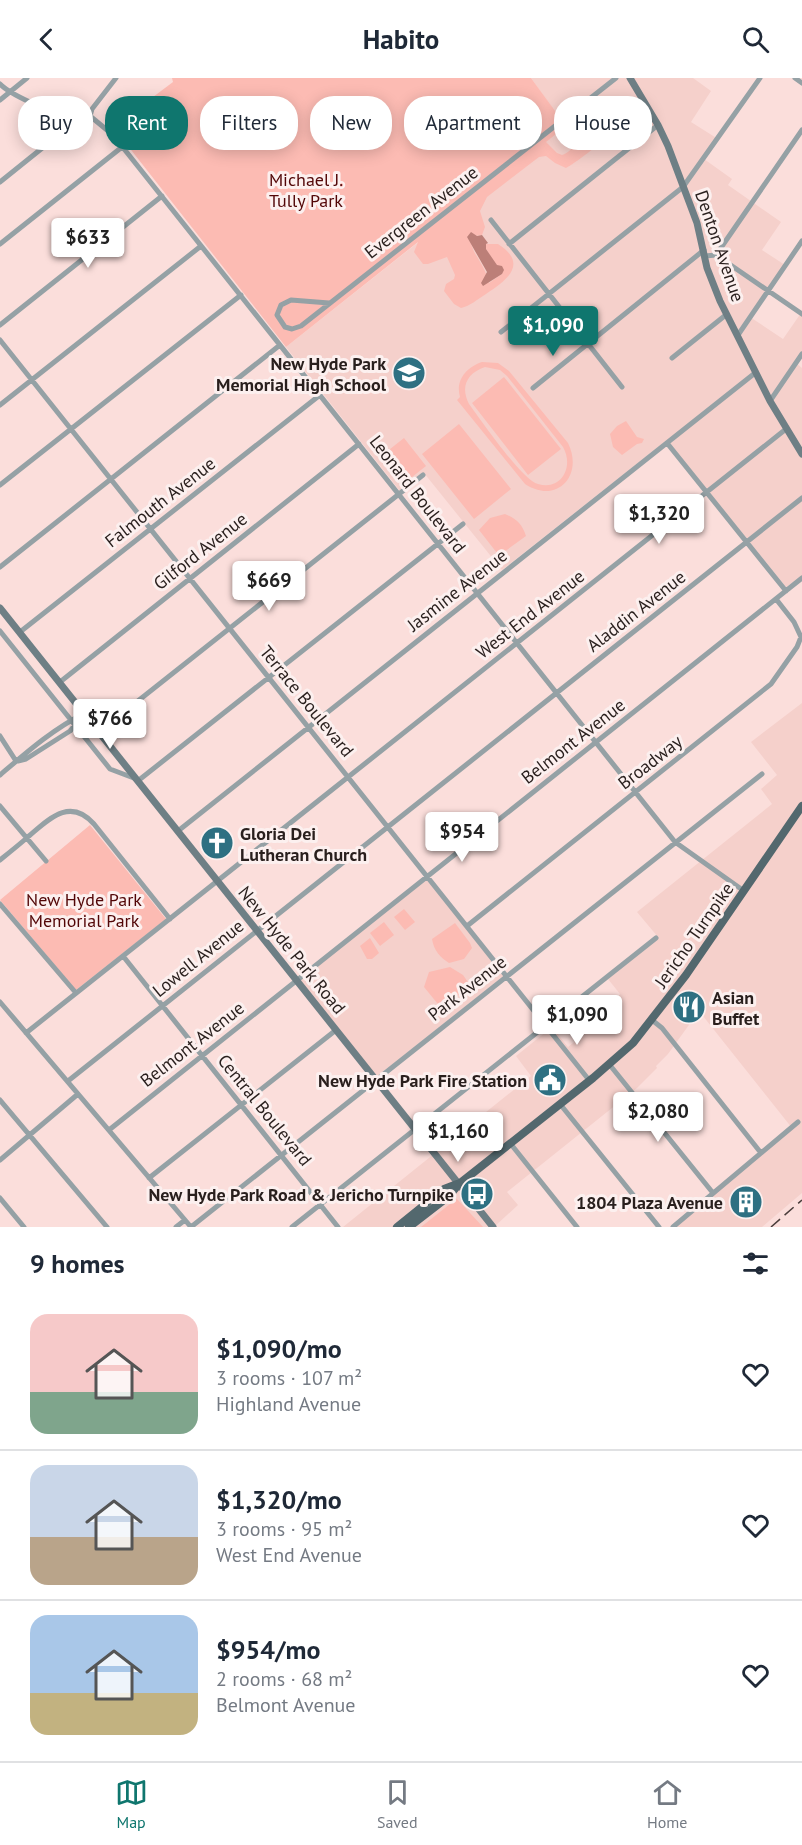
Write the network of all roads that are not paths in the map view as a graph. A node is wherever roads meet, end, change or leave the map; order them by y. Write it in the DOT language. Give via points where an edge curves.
graph roads {
  1 [pos="27,78"];
  2 [pos="116,78"];
  3 [pos="616,78"];
  4 [pos="630,78"];
  5 [pos="760,78"];
  6 [pos="795,78"];
  7 [pos="802,83"];
  8 [pos="0,84"];
  9 [pos="10,93"];
  10 [pos="18,97"];
  11 [pos="0,100"];
  12 [pos="93,108"];
  13 [pos="658,125"];
  14 [pos="802,130"];
  15 [pos="40,150"];
  16 [pos="118,150"];
  17 [pos="124,150"];
  18 [pos="0,182"];
  19 [pos="683,187"];
  20 [pos="162,196"];
  21 [pos="491,220"];
  22 [pos="802,242"];
  23 [pos="0,244"];
  24 [pos="509,244"];
  25 [pos="201,246"];
  26 [pos="704,253"];
  27 [pos="716,255"];
  28 [pos="768,291"];
  29 [pos="549,294"];
  30 [pos="241,296"];
  31 [pos="329,303"];
  32 [pos="727,314"];
  33 [pos="802,314"];
  34 [pos="0,324"];
  35 [pos="501,332"];
  36 [pos="738,335"];
  37 [pos="0,340"];
  38 [pos="588,343"];
  39 [pos="280,345"];
  40 [pos="802,354"];
  41 [pos="672,358"];
  42 [pos="755,373"];
  43 [pos="32,380"];
  44 [pos="622,387"];
  45 [pos="533,388"];
  46 [pos="320,395"];
  47 [pos="770,401"];
  48 [pos="0,405"];
  49 [pos="71,429"];
  50 [pos="786,429"];
  51 [pos="667,443"];
  52 [pos="359,444"];
  53 [pos="802,454"];
  54 [pos="423,475"];
  55 [pos="111,479"];
  56 [pos="0,485"];
  57 [pos="707,492"];
  58 [pos="399,494"];
  59 [pos="802,498"];
  60 [pos="463,524"];
  61 [pos="151,529"];
  62 [pos="746,542"];
  63 [pos="438,544"];
  64 [pos="0,567"];
  65 [pos="802,578"];
  66 [pos="190,579"];
  67 [pos="786,591"];
  68 [pos="477,593"];
  69 [pos="776,599"];
  70 [pos="0,608"];
  71 [pos="230,628"];
  72 [pos="0,631"];
  73 [pos="20,632"];
  74 [pos="517,643"];
  75 [pos="269,678"];
  76 [pos="60,682"];
  77 [pos="556,693"];
  78 [pos="86,713"];
  79 [pos="72,720"];
  80 [pos="516,725"];
  81 [pos="76,726"];
  82 [pos="309,728"];
  83 [pos="100,731"];
  84 [pos="0,736"];
  85 [pos="596,742"];
  86 [pos="16,761"];
  87 [pos="762,774"];
  88 [pos="0,775"];
  89 [pos="348,777"];
  90 [pos="139,780"];
  91 [pos="636,792"];
  92 [pos="0,806"];
  93 [pos="802,806"];
  94 [pos="388,827"];
  95 [pos="178,831"];
  96 [pos="27,838"];
  97 [pos="675,842"];
  98 [pos="0,860"];
  99 [pos="46,861"];
  100 [pos="427,876"];
  101 [pos="218,881"];
  102 [pos="744,891"];
  103 [pos="0,904"];
  104 [pos="170,919"];
  105 [pos="467,926"];
  106 [pos="257,930"];
  107 [pos="656,938"];
  108 [pos="123,956"];
  109 [pos="506,976"];
  110 [pos="297,980"];
  111 [pos="76,993"];
  112 [pos="0,1002"];
  113 [pos="162,1006"];
  114 [pos="652,1020"];
  115 [pos="546,1025"];
  116 [pos="336,1030"];
  117 [pos="26,1033"];
  118 [pos="202,1056"];
  119 [pos="609,1064"];
  120 [pos="375,1080"];
  121 [pos="589,1080"];
  122 [pos="68,1081"];
  123 [pos="78,1094"];
  124 [pos="0,1100"];
  125 [pos="560,1104"];
  126 [pos="241,1105"];
  127 [pos="798,1122"];
  128 [pos="415,1129"];
  129 [pos="109,1130"];
  130 [pos="30,1135"];
  131 [pos="510,1143"];
  132 [pos="761,1153"];
  133 [pos="281,1155"];
  134 [pos="0,1160"];
  135 [pos="149,1178"];
  136 [pos="459,1184"];
  137 [pos="713,1194"];
  138 [pos="0,1198"];
  139 [pos="320,1204"];
  140 [pos="185,1220"];
  141 [pos="24,1227"];
  142 [pos="107,1227"];
  143 [pos="176,1227"];
  144 [pos="191,1227"];
  145 [pos="292,1227"];
  146 [pos="338,1227"];
  147 [pos="397,1227"];
  148 [pos="409,1227"];
  149 [pos="493,1227"];
  150 [pos="577,1227"];
  151 [pos="659,1227"];
  152 [pos="673,1227"];
  1 -- 9 [label="street"];
  2 -- 12 [label="street"];
  3 -- 31 [label="street, Evergreen Avenue"];
  4 -- 13 [label="main road, Denton Avenue"];
  5 -- 19 [label="street"];
  6 -- 7 [label="street"];
  8 -- 9 [label="street"];
  9 -- 10 [label="street"];
  9 -- 11 [label="street"];
  13 -- 19 [label="main road, Denton Avenue"];
  13 -- 24 [label="street"];
  14 -- 27 [label="street"];
  15 -- 18 [label="street"];
  16 -- 23 [label="street"];
  17 -- 20 [label="street, Leonard Boulevard"];
  19 -- 26 [label="main road, Denton Avenue"];
  19 -- 29 [label="street"];
  20 -- 25 [label="street, Leonard Boulevard"];
  20 -- 34 [label="street"];
  21 -- 24 [label="street"];
  22 -- 28 [label="street"];
  24 -- 29 [label="street"];
  25 -- 30 [label="street, Leonard Boulevard"];
  25 -- 43 [label="street"];
  26 -- 27 [label="street"];
  26 -- 32 [label="main road, Denton Avenue"];
  26 -- 38 [label="street"];
  27 -- 28 [label="street"];
  28 -- 33 [label="street"];
  28 -- 36 [label="street"];
  29 -- 35 [label="street"];
  29 -- 38 [label="street"];
  30 -- 39 [label="street, Leonard Boulevard"];
  30 -- 49 [label="street"];
  31 -- 31 [label="street, Evergreen Avenue" via="291,300 281,305 278,315 285,327 296,328"];
  32 -- 36 [label="main road, Denton Avenue"];
  32 -- 41 [label="street"];
  36 -- 42 [label="main road, Denton Avenue"];
  37 -- 43 [label="street, Terrace Boulevard"];
  38 -- 44 [label="street"];
  38 -- 45 [label="street"];
  39 -- 46 [label="street, Leonard Boulevard"];
  39 -- 55 [label="street"];
  40 -- 47 [label="street"];
  42 -- 47 [label="main road, Denton Avenue"];
  42 -- 51 [label="street, Jasmine Avenue"];
  43 -- 48 [label="street"];
  43 -- 49 [label="street, Terrace Boulevard"];
  46 -- 52 [label="street, Leonard Boulevard"];
  46 -- 61 [label="street, Falmouth Avenue"];
  47 -- 50 [label="main road, Denton Avenue"];
  49 -- 55 [label="street, Terrace Boulevard"];
  49 -- 56 [label="street"];
  50 -- 53 [label="main road, Denton Avenue"];
  50 -- 57 [label="street, West End Avenue"];
  51 -- 57 [label="street"];
  51 -- 68 [label="street, Jasmine Avenue"];
  52 -- 58 [label="street, Leonard Boulevard"];
  52 -- 66 [label="street, Gilford Avenue"];
  54 -- 58 [label="street"];
  55 -- 61 [label="street, Terrace Boulevard"];
  55 -- 64 [label="street"];
  57 -- 62 [label="street"];
  57 -- 74 [label="street, West End Avenue"];
  58 -- 63 [label="street, Leonard Boulevard"];
  58 -- 71 [label="street"];
  59 -- 62 [label="street, Aladdin Avenue"];
  60 -- 63 [label="street"];
  61 -- 66 [label="street, Terrace Boulevard"];
  61 -- 73 [label="street, Falmouth Avenue"];
  62 -- 67 [label="street"];
  62 -- 77 [label="street, Aladdin Avenue"];
  63 -- 68 [label="street, Leonard Boulevard"];
  63 -- 75 [label="street"];
  65 -- 67 [label="street, Belmont Avenue"];
  66 -- 71 [label="street, Terrace Boulevard"];
  66 -- 76 [label="street, Gilford Avenue"];
  67 -- 69 [label="street, Belmont Avenue"];
  68 -- 74 [label="street, Leonard Boulevard"];
  68 -- 82 [label="street, Jasmine Avenue"];
  69 -- 85 [label="street, Belmont Avenue"];
  69 -- 91 [label="street, Broadway" via="801,637 778,675"];
  70 -- 73 [label="main road, New Hyde Park Road"];
  71 -- 75 [label="street, Terrace Boulevard"];
  71 -- 83 [label="street"];
  72 -- 79 [label="street"];
  73 -- 76 [label="main road, New Hyde Park Road"];
  74 -- 77 [label="street, Leonard Boulevard"];
  74 -- 89 [label="street, West End Avenue"];
  75 -- 82 [label="street, Terrace Boulevard"];
  75 -- 90 [label="street"];
  76 -- 78 [label="main road, New Hyde Park Road"];
  77 -- 80 [label="street, Aladdin Avenue"];
  77 -- 85 [label="street, Leonard Boulevard"];
  78 -- 79 [label="street"];
  78 -- 81 [label="street"];
  78 -- 83 [label="main road, New Hyde Park Road"];
  79 -- 81 [label="street"];
  79 -- 86 [label="street"];
  80 -- 94 [label="street, Lowell Avenue"];
  81 -- 86 [label="street" via="26,759"];
  81 -- 90 [label="street" via="110,770"];
  82 -- 89 [label="street, Terrace Boulevard"];
  82 -- 95 [label="street, Jasmine Avenue"];
  83 -- 90 [label="main road, New Hyde Park Road"];
  84 -- 86 [label="street"];
  85 -- 91 [label="street, Leonard Boulevard"];
  85 -- 100 [label="street, Belmont Avenue"];
  86 -- 88 [label="street"];
  87 -- 97 [label="street, Park Avenue"];
  89 -- 94 [label="street, Terrace Boulevard"];
  89 -- 101 [label="street, West End Avenue"];
  90 -- 95 [label="main road, New Hyde Park Road"];
  91 -- 97 [label="street, Leonard Boulevard"];
  91 -- 105 [label="street, Broadway"];
  92 -- 96 [label="street"];
  93 -- 102 [label="main road, Jericho Turnpike"];
  94 -- 100 [label="street, Terrace Boulevard"];
  94 -- 106 [label="street, Lowell Avenue"];
  95 -- 101 [label="main road, New Hyde Park Road"];
  96 -- 98 [label="street"];
  96 -- 99 [label="street"];
  96 -- 104 [label="street" via="48,819 63,812 80,813 91,820"];
  97 -- 102 [label="street, Leonard Boulevard"];
  97 -- 109 [label="street, Park Avenue"];
  100 -- 105 [label="street, Terrace Boulevard"];
  100 -- 110 [label="street, Belmont Avenue"];
  101 -- 104 [label="street, West End Avenue"];
  101 -- 106 [label="main road, New Hyde Park Road"];
  102 -- 114 [label="main road, Jericho Turnpike"];
  103 -- 111 [label="street"];
  104 -- 108 [label="street, West End Avenue"];
  105 -- 109 [label="street, Terrace Boulevard"];
  106 -- 110 [label="main road, New Hyde Park Road"];
  106 -- 113 [label="street, Lowell Avenue"];
  107 -- 115 [label="street"];
  108 -- 111 [label="street, West End Avenue"];
  108 -- 113 [label="street, Central Boulevard"];
  109 -- 115 [label="street, Terrace Boulevard"];
  109 -- 120 [label="street, Park Avenue"];
  110 -- 116 [label="main road, New Hyde Park Road"];
  110 -- 118 [label="street, Belmont Avenue"];
  111 -- 117 [label="street, West End Avenue"];
  112 -- 117 [label="street"];
  113 -- 118 [label="street, Central Boulevard"];
  113 -- 122 [label="street, Lowell Avenue"];
  114 -- 119 [label="main road, Jericho Turnpike"];
  114 -- 132 [label="street"];
  115 -- 121 [label="street, Terrace Boulevard"];
  115 -- 128 [label="street"];
  116 -- 120 [label="main road, New Hyde Park Road"];
  116 -- 126 [label="street"];
  117 -- 122 [label="street"];
  118 -- 126 [label="street, Central Boulevard"];
  118 -- 129 [label="street, Belmont Avenue"];
  119 -- 121 [label="main road, Jericho Turnpike"];
  119 -- 137 [label="street"];
  120 -- 128 [label="main road, New Hyde Park Road"];
  120 -- 133 [label="street, Park Avenue"];
  121 -- 125 [label="main road, Jericho Turnpike"];
  122 -- 123 [label="street"];
  123 -- 129 [label="street"];
  123 -- 130 [label="street"];
  124 -- 130 [label="street"];
  125 -- 131 [label="main road, Jericho Turnpike"];
  125 -- 151 [label="street"];
  126 -- 133 [label="street, Central Boulevard"];
  126 -- 135 [label="street"];
  127 -- 132 [label="street"];
  128 -- 136 [label="main road, New Hyde Park Road"];
  128 -- 139 [label="street"];
  129 -- 135 [label="street"];
  130 -- 134 [label="street"];
  130 -- 142 [label="street"];
  131 -- 136 [label="main road, Jericho Turnpike"];
  131 -- 150 [label="street"];
  132 -- 137 [label="street"];
  133 -- 139 [label="street, Central Boulevard"];
  133 -- 144 [label="street, Park Avenue"];
  135 -- 140 [label="street"];
  136 -- 147 [label="main road, Jericho Turnpike" via="444,1189"];
  136 -- 148 [label="main road, Jericho Turnpike"];
  136 -- 149 [label="main road, New Hyde Park Road"];
  137 -- 152 [label="street"];
  138 -- 141 [label="street"];
  139 -- 145 [label="street"];
  139 -- 146 [label="street, Central Boulevard"];
  140 -- 143 [label="street"];
  140 -- 144 [label="street"];
}
